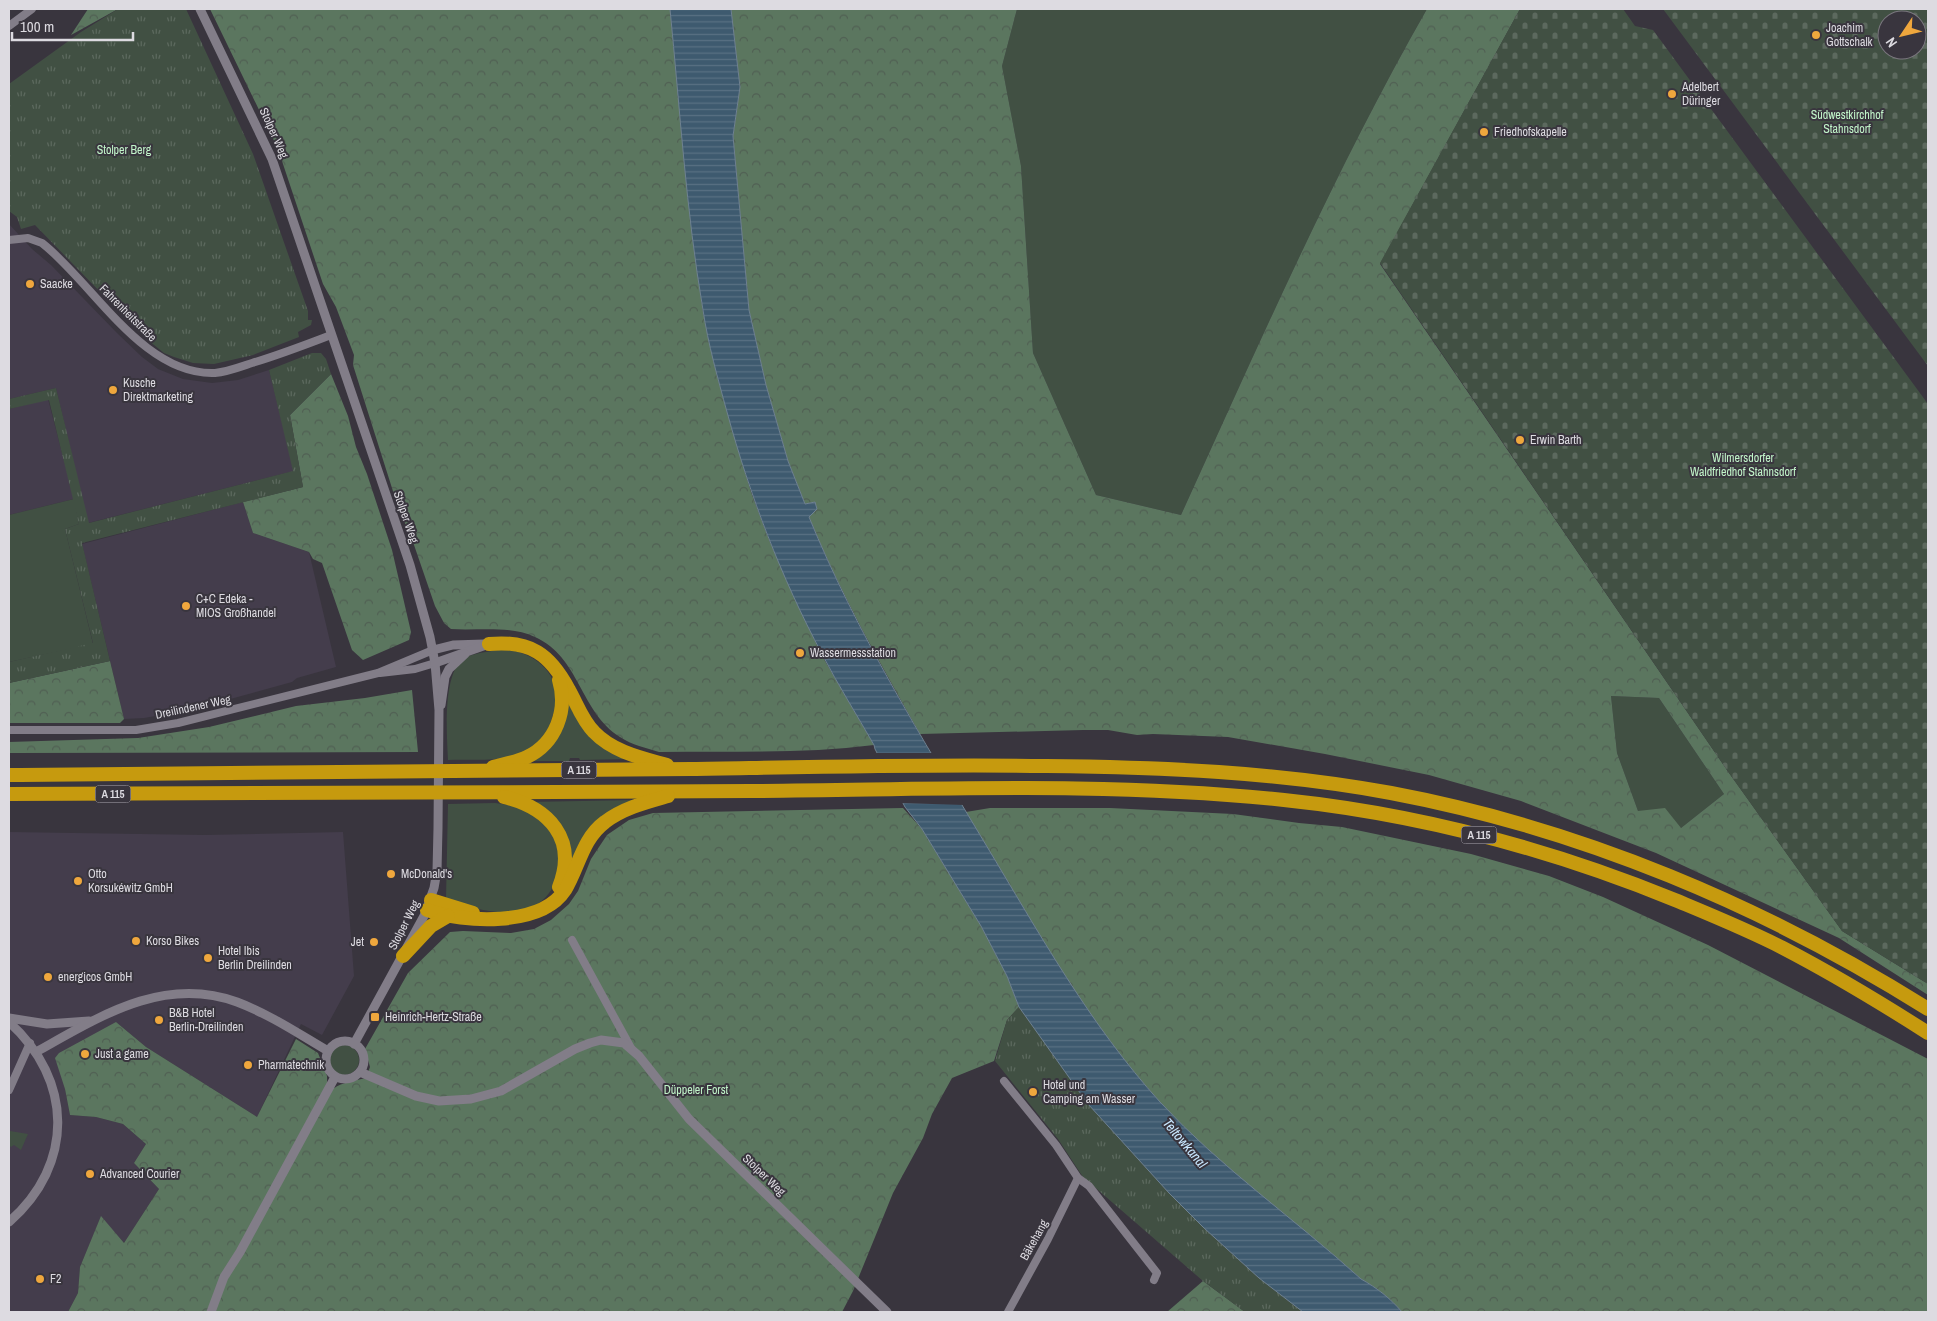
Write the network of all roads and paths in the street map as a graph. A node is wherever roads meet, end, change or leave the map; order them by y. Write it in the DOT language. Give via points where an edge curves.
graph roads {
  1 [pos="32,9"];
  2 [pos="200,9"];
  3 [pos="9,26"];
  4 [pos="9,240"];
  5 [pos="331,335"];
  6 [pos="489,644"];
  7 [pos="433,650"];
  8 [pos="465,654"];
  9 [pos="435,663"];
  10 [pos="556,668"];
  11 [pos="378,673"];
  12 [pos="439,710"];
  13 [pos="9,730"];
  14 [pos="682,769"];
  15 [pos="475,771"];
  16 [pos="9,775"];
  17 [pos="683,791"];
  18 [pos="481,792"];
  19 [pos="9,794"];
  20 [pos="429,905"];
  21 [pos="550,905"];
  22 [pos="448,916"];
  23 [pos="493,918"];
  24 [pos="572,940"];
  25 [pos="402,956"];
  26 [pos="1928,1009"];
  27 [pos="9,1018"];
  28 [pos="94,1020"];
  29 [pos="9,1022"];
  30 [pos="1928,1033"];
  31 [pos="30,1043"];
  32 [pos="354,1044"];
  33 [pos="632,1048"];
  34 [pos="328,1051"];
  35 [pos="36,1052"];
  36 [pos="360,1072"];
  37 [pos="335,1077"];
  38 [pos="1004,1081"];
  39 [pos="9,1090"];
  40 [pos="1078,1178"];
  41 [pos="9,1222"];
  42 [pos="1154,1280"];
  43 [pos="211,1312"];
  44 [pos="887,1312"];
  45 [pos="1008,1312"];
  1 -- 3 [label="street"];
  2 -- 5 [label="street, Stolper Weg" via="272,159"];
  4 -- 5 [label="street, Fahrenheitstraße" via="28,238 42,243 143,345 165,360 189,369 224,371"];
  5 -- 7 [label="street, Stolper Weg" via="412,574"];
  6 -- 7 [label="street" via="453,645"];
  6 -- 8 [label="street"];
  6 -- 10 [label="highway" via="520,644 545,657"];
  7 -- 9 [label="street, Stolper Weg"];
  7 -- 11 [label="street, Dreilindener Weg"];
  8 -- 9 [label="street"];
  8 -- 12 [label="street" via="449,669"];
  9 -- 11 [label="street, Dreilindener Weg"];
  9 -- 12 [label="street, Stolper Weg"];
  10 -- 14 [label="highway" via="594,733 634,756"];
  10 -- 15 [label="highway" via="562,690 562,711 551,738 526,758"];
  11 -- 13 [label="street, Dreilindener Weg" via="178,723 136,730"];
  12 -- 20 [label="street, Stolper Weg" via="437,871"];
  14 -- 15 [label="highway, A 115"];
  14 -- 26 [label="highway, A 115" via="989,765 1150,767 1256,775 1388,792 1521,824 1688,882 1801,935"];
  15 -- 16 [label="highway, A 115"];
  17 -- 18 [label="highway, A 115"];
  17 -- 21 [label="highway" via="636,806 605,822 585,844 564,890"];
  17 -- 30 [label="highway, A 115" via="988,788 1191,792 1285,800 1382,814 1491,838 1598,870 1783,948"];
  18 -- 19 [label="highway, A 115"];
  18 -- 21 [label="highway" via="518,800 533,807 548,818 558,832 564,844 564,873"];
  20 -- 22 [label="highway"];
  20 -- 23 [label="highway"];
  20 -- 25 [label="street, Stolper Weg"];
  21 -- 23 [label="highway" via="516,918"];
  22 -- 23 [label="highway"];
  22 -- 25 [label="highway" via="431,926"];
  24 -- 33 [label="street, Stolper Weg"];
  25 -- 32 [label="street, Stolper Weg"];
  27 -- 28 [label="street" via="47,1024"];
  28 -- 34 [label="street" via="133,1003 166,994 212,995 251,1008"];
  28 -- 35 [label="street"];
  29 -- 31 [label="street"];
  31 -- 35 [label="street"];
  31 -- 39 [label="street"];
  32 -- 34 [label="street" via="340,1042"];
  32 -- 36 [label="street" via="363,1053"];
  33 -- 36 [label="street" via="614,1040 590,1043 501,1091 471,1099 439,1101 416,1096"];
  33 -- 44 [label="street, Stolper Weg" via="689,1119"];
  34 -- 37 [label="street" via="327,1068"];
  35 -- 41 [label="street" via="53,1089 57,1136 42,1181 33,1197"];
  36 -- 37 [label="street" via="346,1080"];
  37 -- 43 [label="street" via="224,1276"];
  38 -- 40 [label="street" via="1056,1145"];
  40 -- 42 [label="street" via="1089,1186 1156,1273"];
  40 -- 45 [label="street, Bäkehang"];
}
